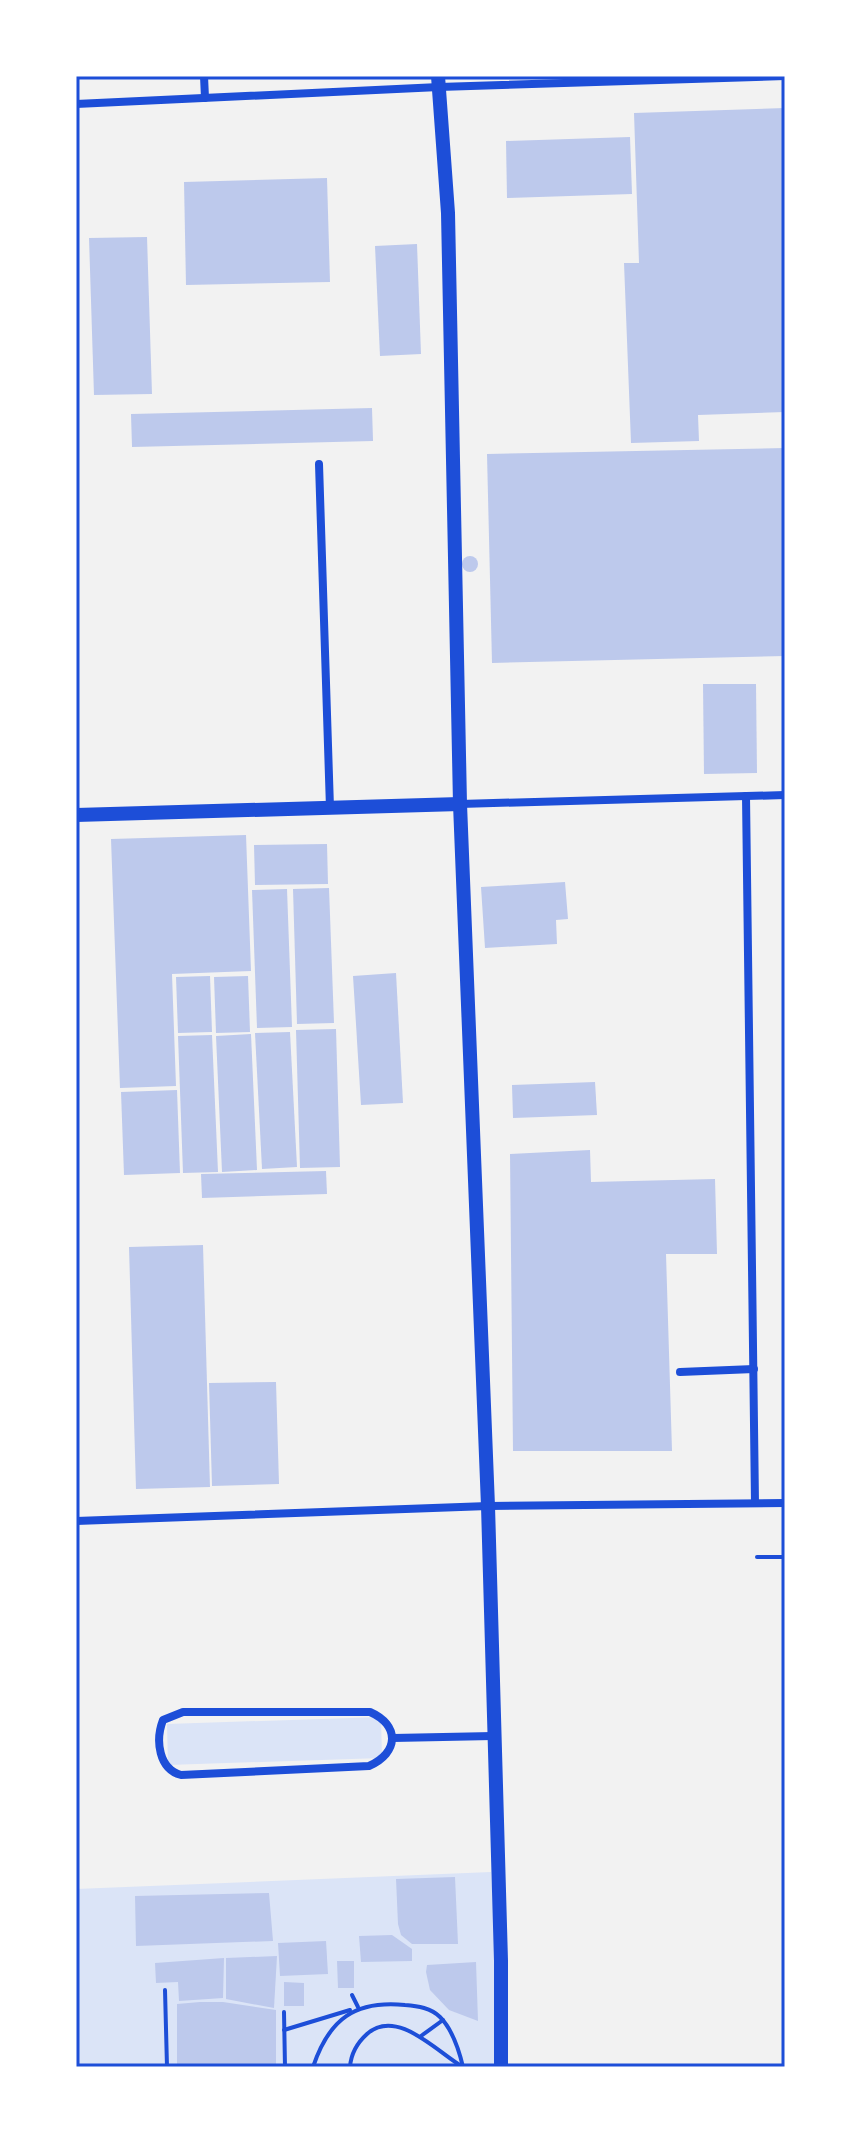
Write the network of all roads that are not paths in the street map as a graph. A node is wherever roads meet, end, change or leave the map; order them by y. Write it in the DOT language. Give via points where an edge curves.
graph roads {
  1 [pos="204,76"];
  2 [pos="784,76"];
  3 [pos="611,79"];
  4 [pos="438,81"];
  5 [pos="205,98"];
  6 [pos="76,104"];
  7 [pos="319,464"];
  8 [pos="785,795"];
  9 [pos="746,796"];
  10 [pos="460,804"];
  11 [pos="330,808"];
  12 [pos="76,815"];
  13 [pos="754,1369"];
  14 [pos="680,1372"];
  15 [pos="755,1503"];
  16 [pos="785,1503"];
  17 [pos="488,1506"];
  18 [pos="76,1521"];
  19 [pos="493,1736"];
  20 [pos="393,1738"];
  21 [pos="501,2067"];
  1 -- 5 [label="street"];
  2 -- 3 [label="street"];
  3 -- 4 [label="street"];
  4 -- 5 [label="street"];
  4 -- 10 [label="street" via="448,213"];
  5 -- 6 [label="street"];
  7 -- 11 [label="street"];
  8 -- 9 [label="street"];
  9 -- 10 [label="street"];
  9 -- 13 [label="street"];
  10 -- 11 [label="street"];
  10 -- 17 [label="street"];
  11 -- 12 [label="street"];
  13 -- 14 [label="street"];
  13 -- 15 [label="street"];
  15 -- 16 [label="street"];
  15 -- 17 [label="street"];
  17 -- 18 [label="street"];
  17 -- 19 [label="street"];
  19 -- 20 [label="street"];
  19 -- 21 [label="street"];
  20 -- 20 [label="street" via="389,1726 370,1712 183,1712 163,1720 160,1729 162,1763 181,1775 369,1766 388,1753"];
}
